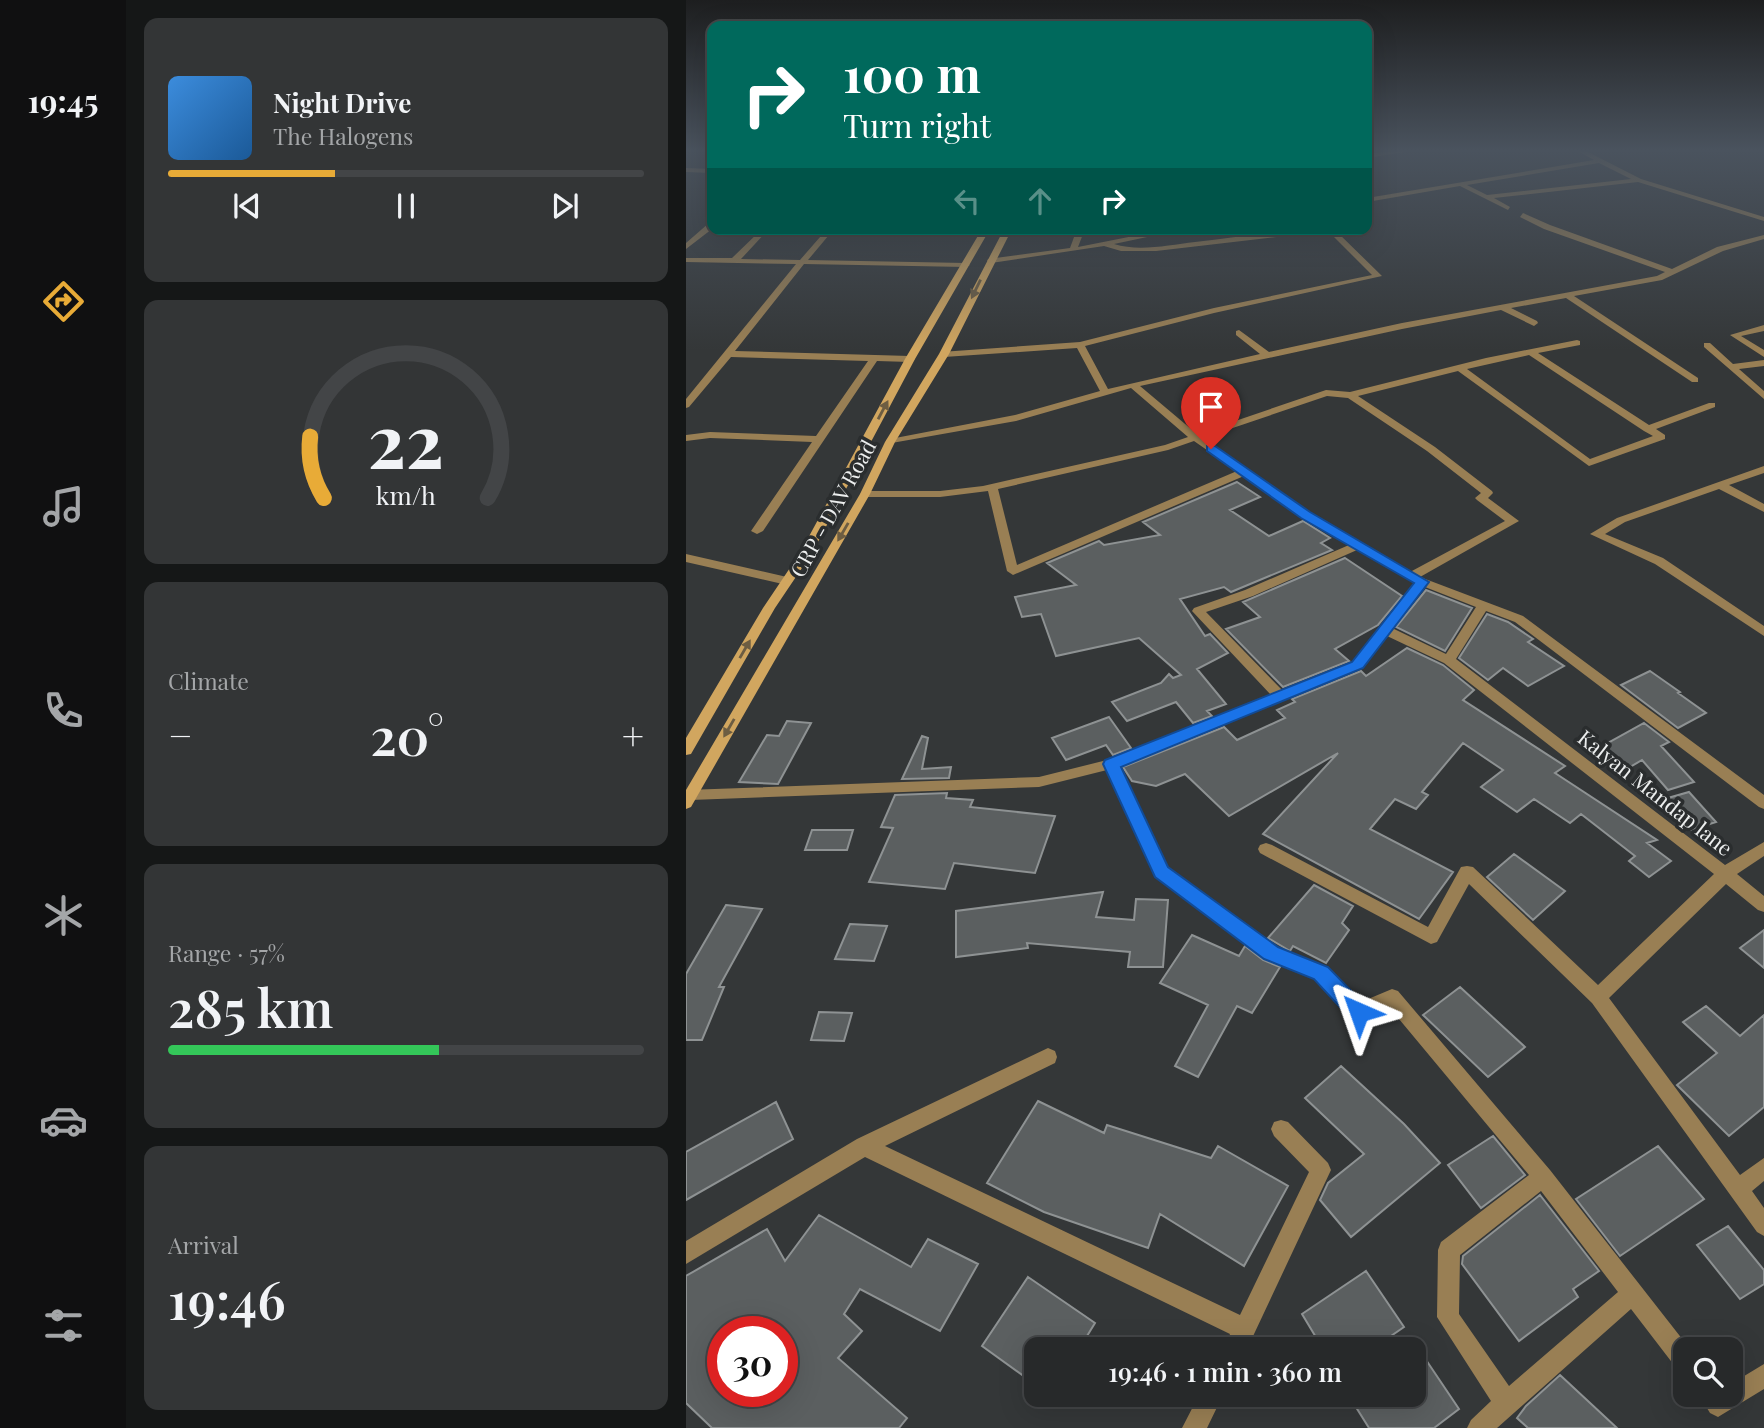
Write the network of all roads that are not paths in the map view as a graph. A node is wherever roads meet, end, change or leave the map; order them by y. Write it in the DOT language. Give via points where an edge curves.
graph roads {
  1 [pos="1526,217"];
  2 [pos="707,229"];
  3 [pos="760,235"];
  4 [pos="826,235"];
  5 [pos="983,235"];
  6 [pos="1005,235"];
  7 [pos="1079,235"];
  8 [pos="1151,235"];
  9 [pos="1278,235"];
  10 [pos="1336,235"];
  11 [pos="1763,238"];
  12 [pos="1105,244"];
  13 [pos="686,247"];
  14 [pos="1073,250"];
  15 [pos="686,261"];
  16 [pos="734,261"];
  17 [pos="990,261"];
  18 [pos="801,262"];
  19 [pos="966,265"];
  20 [pos="1673,272"];
  21 [pos="1567,295"];
  22 [pos="1502,307"];
  23 [pos="936,313"];
  24 [pos="964,314"];
  25 [pos="1534,323"];
  26 [pos="1764,328"];
  27 [pos="1239,333"];
  28 [pos="1577,343"];
  29 [pos="1080,345"];
  30 [pos="1707,345"];
  31 [pos="1530,352"];
  32 [pos="730,354"];
  33 [pos="944,354"];
  34 [pos="1764,354"];
  35 [pos="1267,355"];
  36 [pos="874,358"];
  37 [pos="911,359"];
  38 [pos="1764,363"];
  39 [pos="1731,367"];
  40 [pos="1460,368"];
  41 [pos="1695,380"];
  42 [pos="1133,385"];
  43 [pos="1106,394"];
  44 [pos="1350,395"];
  45 [pos="1764,396"];
  46 [pos="686,405"];
  47 [pos="1712,405"];
  48 [pos="1648,429"];
  49 [pos="1195,437"];
  50 [pos="686,438"];
  51 [pos="819,439"];
  52 [pos="890,442"];
  53 [pos="1764,469"];
  54 [pos="1244,472"];
  55 [pos="1721,485"];
  56 [pos="992,487"];
  57 [pos="865,494"];
  58 [pos="1764,509"];
  59 [pos="757,531"];
  60 [pos="1357,546"];
  61 [pos="686,558"];
  62 [pos="1416,579"];
  63 [pos="787,581"];
  64 [pos="1484,604"];
  65 [pos="1385,630"];
  66 [pos="1764,632"];
  67 [pos="1449,660"];
  68 [pos="1279,695"];
  69 [pos="686,750"];
  70 [pos="1111,764"];
  71 [pos="689,799"];
  72 [pos="1764,803"];
  73 [pos="1764,848"];
  74 [pos="1266,849"];
  75 [pos="1725,874"];
  76 [pos="1764,905"];
  77 [pos="1598,997"];
  78 [pos="1048,1057"];
  79 [pos="1281,1129"];
  80 [pos="864,1146"];
  81 [pos="1764,1168"];
  82 [pos="1543,1177"];
  83 [pos="1738,1191"];
  84 [pos="1764,1225"];
  85 [pos="686,1253"];
  86 [pos="1633,1293"];
  87 [pos="1246,1330"];
  88 [pos="1242,1337"];
  89 [pos="1673,1345"];
  90 [pos="1764,1376"];
  91 [pos="1743,1389"];
  92 [pos="1507,1404"];
  93 [pos="1205,1407"];
  94 [pos="1194,1428"];
  95 [pos="1479,1428"];
  1 -- 20 [label="street"];
  2 -- 13 [label="street"];
  3 -- 16 [label="street"];
  4 -- 18 [label="street"];
  5 -- 19 [label="street, CRP - DAV Road"];
  6 -- 17 [label="street, CRP - DAV Road"];
  7 -- 14 [label="street"];
  8 -- 12 [label="street"];
  9 -- 12 [label="street" via="1156,249"];
  10 -- 29 [label="street" via="1378,276"];
  11 -- 20 [label="street" via="1720,249"];
  12 -- 14 [label="street"];
  14 -- 17 [label="street"];
  15 -- 16 [label="street"];
  16 -- 18 [label="street"];
  17 -- 24 [label="street, CRP - DAV Road, one-way"];
  18 -- 19 [label="street"];
  18 -- 32 [label="street"];
  19 -- 23 [label="street, CRP - DAV Road"];
  20 -- 21 [label="street"];
  21 -- 22 [label="street"];
  21 -- 41 [label="street"];
  22 -- 25 [label="street"];
  22 -- 35 [label="street"];
  23 -- 24 [label="street"];
  23 -- 37 [label="street, CRP - DAV Road"];
  24 -- 33 [label="street, CRP - DAV Road"];
  26 -- 34 [label="street" via="1734,335"];
  27 -- 35 [label="street"];
  28 -- 31 [label="street"];
  29 -- 33 [label="street"];
  29 -- 43 [label="street"];
  30 -- 39 [label="street"];
  31 -- 40 [label="street"];
  31 -- 48 [label="street"];
  32 -- 36 [label="street"];
  32 -- 46 [label="street"];
  33 -- 52 [label="street, CRP - DAV Road"];
  35 -- 42 [label="street"];
  36 -- 37 [label="street"];
  36 -- 51 [label="street"];
  63 -- 37 [label="street, CRP - DAV Road, one-way"];
  38 -- 39 [label="street"];
  39 -- 45 [label="street"];
  40 -- 44 [label="street"];
  40 -- 48 [label="street" via="1589,463 1661,437"];
  42 -- 43 [label="street"];
  42 -- 49 [label="street"];
  43 -- 52 [label="street" via="1016,418"];
  44 -- 49 [label="street" via="1326,393"];
  44 -- 62 [label="street" via="1479,486 1488,493 1481,498 1513,521"];
  47 -- 48 [label="street"];
  49 -- 54 [label="street"];
  49 -- 56 [label="street"];
  50 -- 51 [label="street"];
  51 -- 59 [label="street"];
  52 -- 57 [label="street, CRP - DAV Road"];
  53 -- 55 [label="street"];
  54 -- 56 [label="street" via="1013,571"];
  54 -- 60 [label="street"];
  55 -- 58 [label="street"];
  55 -- 66 [label="street" via="1621,520 1597,534 1659,561"];
  56 -- 57 [label="street" via="940,494"];
  57 -- 71 [label="street, CRP - DAV Road, one-way"];
  60 -- 62 [label="street"];
  60 -- 68 [label="street" via="1198,611"];
  61 -- 63 [label="street"];
  62 -- 64 [label="street"];
  62 -- 65 [label="street"];
  69 -- 63 [label="street, CRP - DAV Road, one-way"];
  64 -- 67 [label="street"];
  64 -- 72 [label="street" via="1519,619"];
  65 -- 67 [label="street, Kalyan Mandap lane"];
  65 -- 68 [label="street" via="1357,665"];
  67 -- 75 [label="street, Kalyan Mandap lane"];
  68 -- 70 [label="street"];
  70 -- 71 [label="street" via="1039,782"];
  70 -- 82 [label="street" via="1161,872 1271,953 1321,973 1359,1012 1392,997"];
  73 -- 75 [label="street"];
  74 -- 77 [label="street" via="1431,937 1467,872"];
  75 -- 76 [label="street"];
  75 -- 77 [label="street, Kalyan Mandap lane"];
  77 -- 83 [label="street"];
  78 -- 80 [label="street"];
  79 -- 87 [label="street" via="1321,1170"];
  80 -- 85 [label="street"];
  80 -- 87 [label="street"];
  81 -- 83 [label="street"];
  82 -- 86 [label="street"];
  82 -- 92 [label="street" via="1449,1250 1448,1317"];
  83 -- 84 [label="street"];
  86 -- 89 [label="street"];
  86 -- 92 [label="street"];
  87 -- 88 [label="street"];
  90 -- 91 [label="street"];
  92 -- 95 [label="street"];
  93 -- 94 [label="street"];
}
